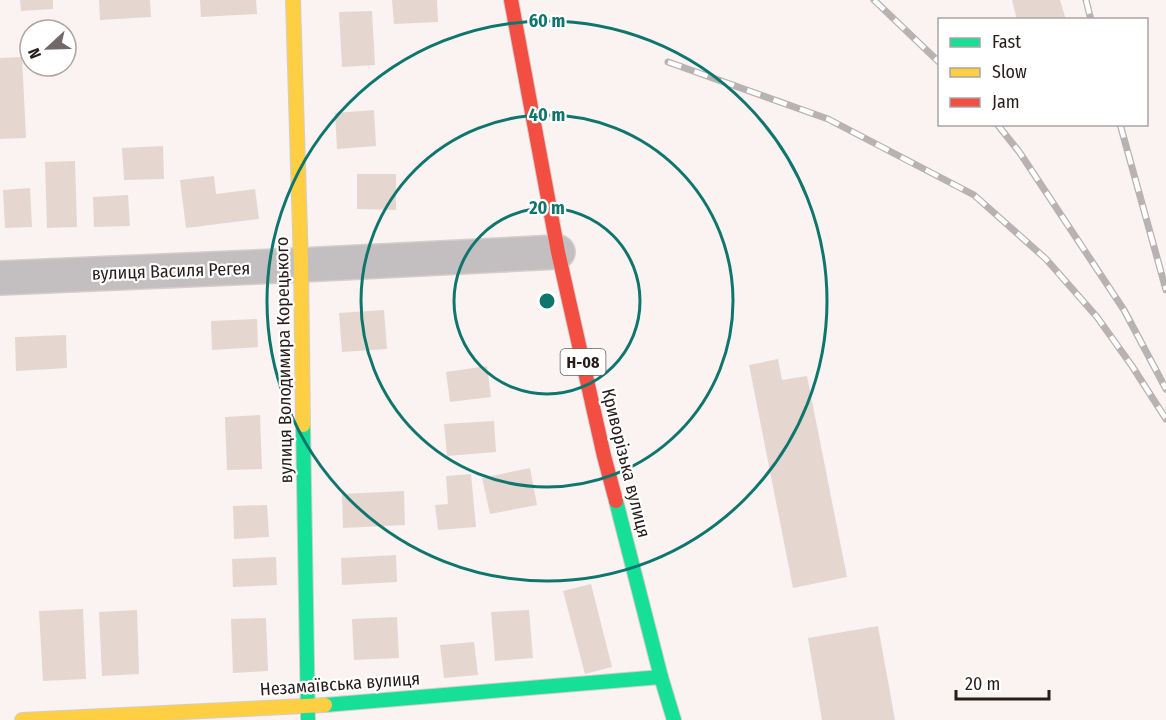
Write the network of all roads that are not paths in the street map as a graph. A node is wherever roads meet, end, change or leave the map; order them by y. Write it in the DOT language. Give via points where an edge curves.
graph roads {
  1 [pos="293,0"];
  2 [pos="511,0"];
  3 [pos="558,252"];
  4 [pos="301,265"];
  5 [pos="0,278"];
  6 [pos="661,677"];
  7 [pos="307,705"];
  8 [pos="22,720"];
  9 [pos="308,720"];
  10 [pos="674,720"];
  1 -- 4 [label="street, вулиця Володимира Корецького"];
  2 -- 3 [label="street, Криворізька вулиця / Н-08"];
  3 -- 4 [label="street, вулиця Василя Регея"];
  3 -- 6 [label="street, Криворізька вулиця / Н-08" via="604,456"];
  4 -- 5 [label="street, вулиця Василя Регея"];
  4 -- 7 [label="street, вулиця Володимира Корецького"];
  6 -- 7 [label="street, Незамаївська вулиця"];
  6 -- 10 [label="street, Криворізька вулиця / Н-08"];
  7 -- 8 [label="street, Незамаївська вулиця"];
  7 -- 9 [label="street, вулиця Володимира Корецького"];
}
